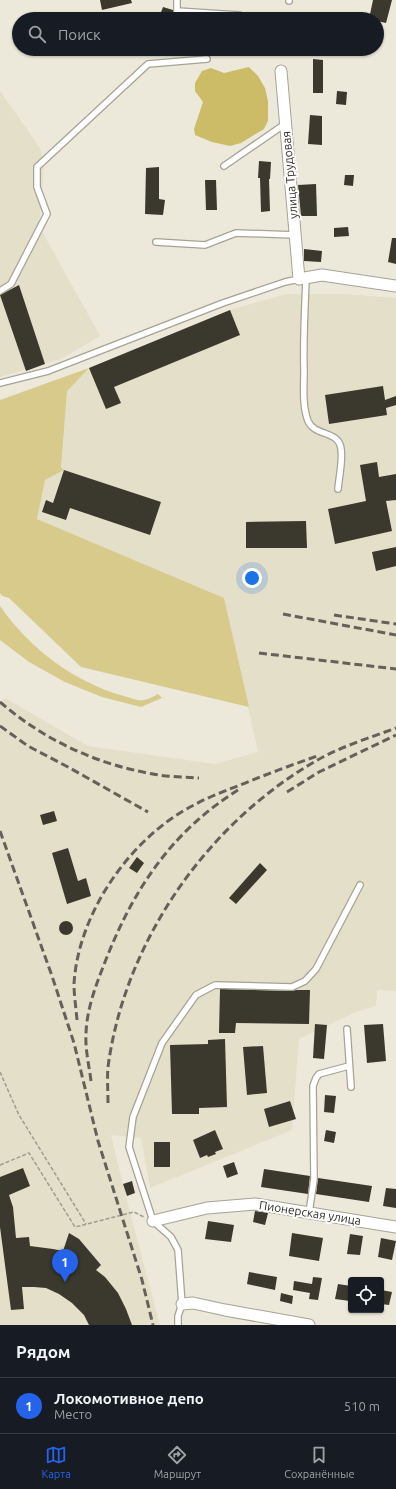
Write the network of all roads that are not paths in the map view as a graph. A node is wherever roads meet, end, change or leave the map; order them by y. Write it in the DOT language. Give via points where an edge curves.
graph roads {
  1 [pos="177,0"];
  2 [pos="198,12"];
  3 [pos="207,59"];
  4 [pos="281,71"];
  5 [pos="286,124"];
  6 [pos="224,166"];
  7 [pos="295,235"];
  8 [pos="156,242"];
  9 [pos="303,278"];
  10 [pos="396,286"];
  11 [pos="0,292"];
  12 [pos="0,383"];
  13 [pos="338,489"];
  14 [pos="360,886"];
  15 [pos="347,1029"];
  16 [pos="350,1066"];
  17 [pos="351,1087"];
  18 [pos="309,1212"];
  19 [pos="153,1221"];
  20 [pos="396,1227"];
  21 [pos="182,1304"];
  22 [pos="178,1325"];
  23 [pos="309,1325"];
  1 -- 2 [label="lane" via="178,11"];
  3 -- 11 [label="lane" via="148,64 37,167 37,187 47,214 11,284"];
  4 -- 5 [label="street, улица Трудовая"];
  5 -- 6 [label="lane"];
  5 -- 7 [label="street, улица Трудовая"];
  7 -- 8 [label="lane" via="236,233 205,245"];
  7 -- 9 [label="street, улица Трудовая"];
  9 -- 10 [label="street" via="322,275"];
  9 -- 12 [label="lane" via="223,303 48,370"];
  9 -- 13 [label="lane" via="304,397 311,425 339,441 342,450"];
  14 -- 19 [label="lane" via="316,969 305,981 292,987 215,985 196,995 162,1043 133,1117 129,1147"];
  15 -- 16 [label="lane"];
  16 -- 17 [label="lane"];
  16 -- 18 [label="lane" via="320,1074 313,1086 314,1179"];
  18 -- 19 [label="street, Пионерская улица" via="255,1204 207,1208"];
  18 -- 20 [label="street, Пионерская улица"];
  19 -- 21 [label="lane" via="171,1237 178,1250"];
  21 -- 22 [label="lane"];
  21 -- 23 [label="street" via="193,1303"];
}
